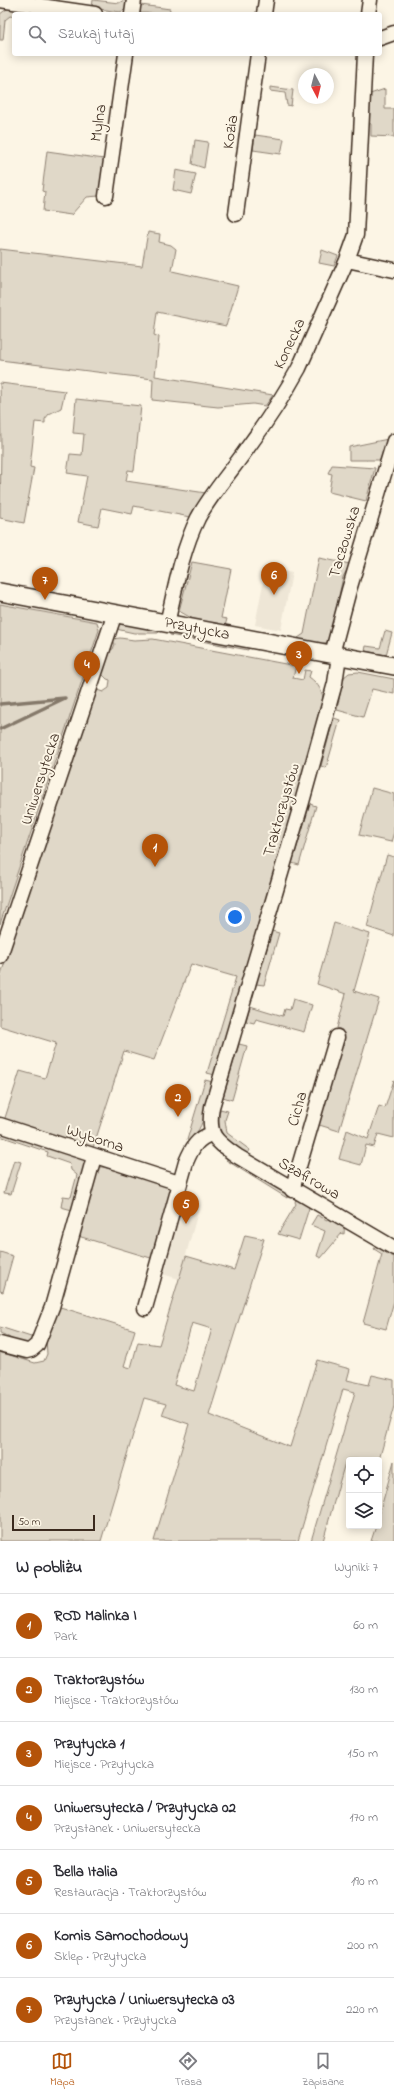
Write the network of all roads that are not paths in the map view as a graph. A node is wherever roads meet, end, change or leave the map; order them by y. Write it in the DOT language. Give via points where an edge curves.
graph roads {
  1 [pos="0,0"];
  2 [pos="134,0"];
  3 [pos="266,0"];
  4 [pos="370,0"];
  5 [pos="81,12"];
  6 [pos="132,12"];
  7 [pos="264,12"];
  8 [pos="368,12"];
  9 [pos="394,33"];
  10 [pos="382,37"];
  11 [pos="126,56"];
  12 [pos="258,56"];
  13 [pos="364,56"];
  14 [pos="106,196"];
  15 [pos="236,214"];
  16 [pos="347,260"];
  17 [pos="394,270"];
  18 [pos="394,440"];
  19 [pos="0,592"];
  20 [pos="115,613"];
  21 [pos="167,624"];
  22 [pos="335,655"];
  23 [pos="394,666"];
  24 [pos="0,956"];
  25 [pos="337,1037"];
  26 [pos="0,1125"];
  27 [pos="212,1134"];
  28 [pos="94,1157"];
  29 [pos="179,1184"];
  30 [pos="292,1190"];
  31 [pos="394,1248"];
  32 [pos="145,1308"];
  33 [pos="0,1344"];
  1 -- 5 [label="street"];
  2 -- 6 [label="street"];
  3 -- 7 [label="street"];
  4 -- 8 [label="street"];
  9 -- 10 [label="street"];
  11 -- 14 [label="street, Mylna"];
  12 -- 15 [label="street, Kozia"];
  13 -- 16 [label="street, Konecka" via="358,221"];
  16 -- 17 [label="street"];
  16 -- 21 [label="street, Konecka" via="290,385 198,519"];
  18 -- 22 [label="street, Taczowska" via="349,590"];
  19 -- 20 [label="main road, Przytycka"];
  20 -- 21 [label="main road, Przytycka"];
  20 -- 24 [label="street, Uniwersytecka"];
  21 -- 22 [label="main road, Przytycka"];
  22 -- 23 [label="main road, Przytycka"];
  22 -- 27 [label="street, Traktorzystów" via="335,683 212,1108"];
  25 -- 30 [label="street, Cicha"];
  26 -- 28 [label="street, Wyborna"];
  27 -- 29 [label="street" via="198,1141 191,1149"];
  27 -- 30 [label="street, Szafirowa" via="237,1156"];
  28 -- 29 [label="street, Wyborna"];
  28 -- 33 [label="street" via="52,1307 40,1339 35,1347 27,1351"];
  29 -- 32 [label="street"];
  30 -- 31 [label="street, Szafirowa"];
}
